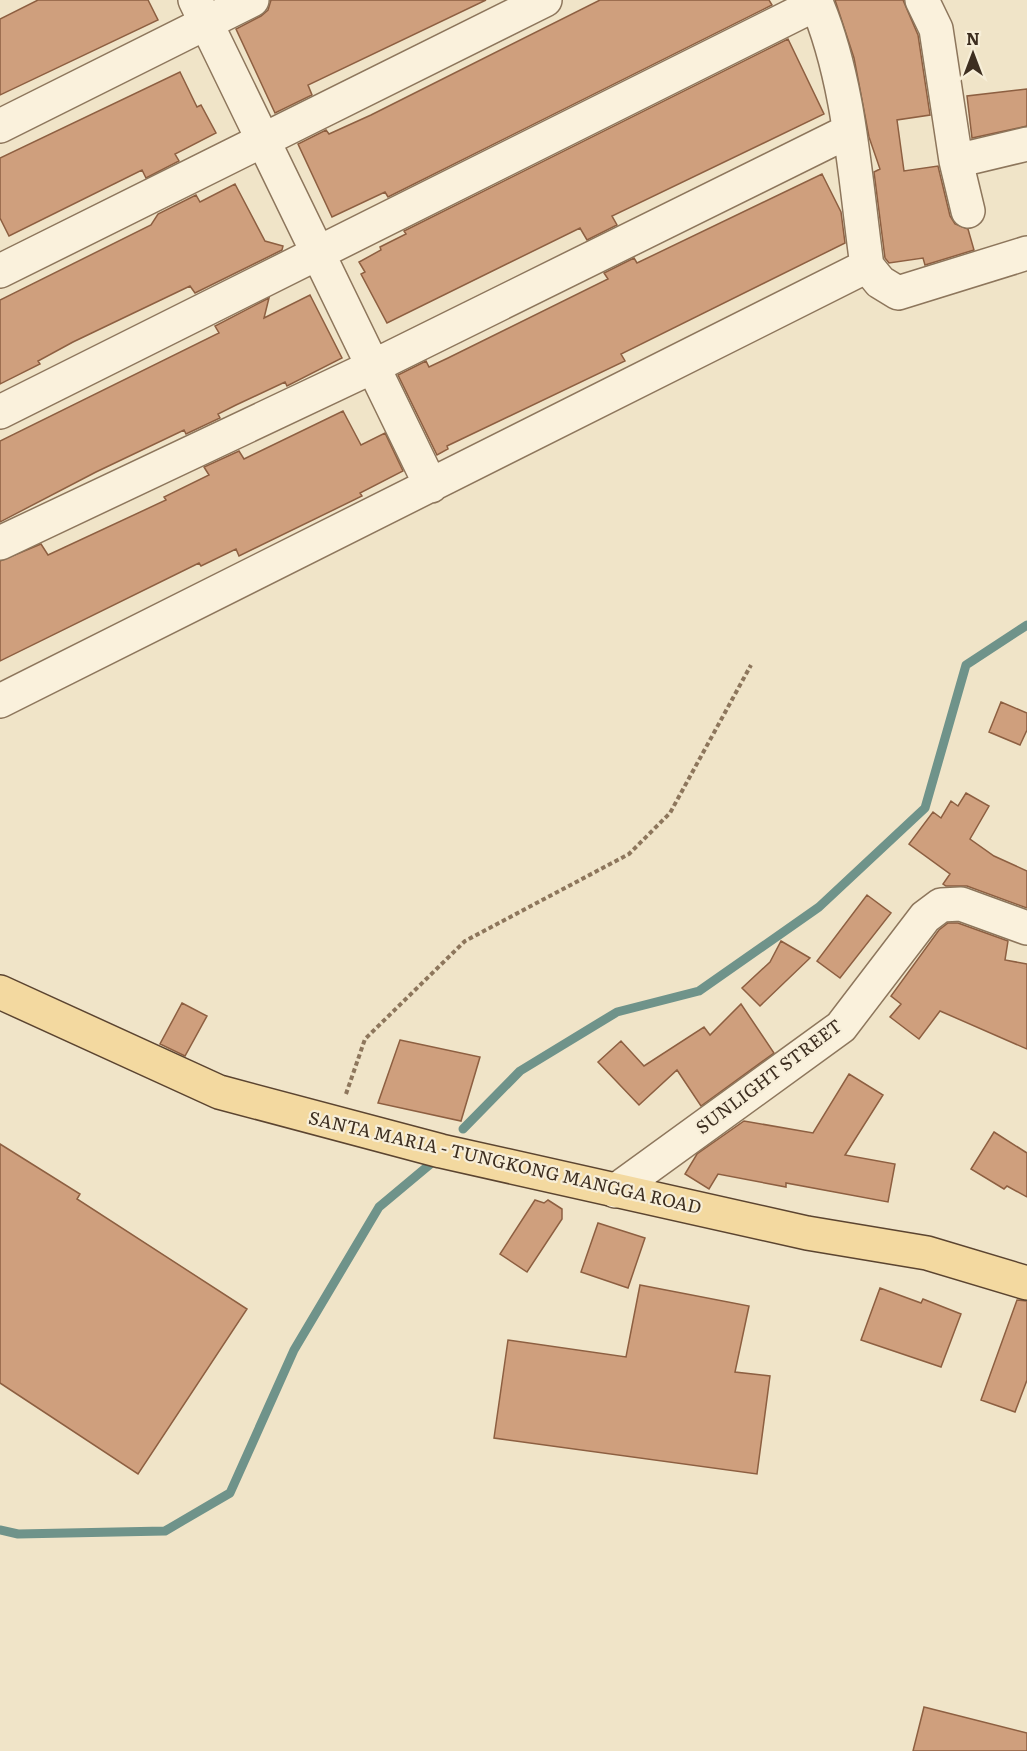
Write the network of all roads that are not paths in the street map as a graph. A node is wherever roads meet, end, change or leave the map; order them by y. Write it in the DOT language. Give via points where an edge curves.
graph roads {
  1 [pos="252,0"];
  2 [pos="545,0"];
  3 [pos="922,0"];
  4 [pos="816,2"];
  5 [pos="200,11"];
  6 [pos="0,126"];
  7 [pos="849,131"];
  8 [pos="263,140"];
  9 [pos="1027,144"];
  10 [pos="956,161"];
  11 [pos="968,211"];
  12 [pos="317,252"];
  13 [pos="1027,253"];
  14 [pos="867,267"];
  15 [pos="0,271"];
  16 [pos="372,367"];
  17 [pos="0,412"];
  18 [pos="430,486"];
  19 [pos="0,543"];
  20 [pos="0,701"];
  21 [pos="1027,928"];
  22 [pos="0,992"];
  23 [pos="615,1191"];
  24 [pos="1027,1283"];
  1 -- 5 [label="street"];
  2 -- 8 [label="street"];
  3 -- 10 [label="street" via="936,29"];
  4 -- 7 [label="street" via="828,30"];
  4 -- 12 [label="street"];
  5 -- 6 [label="street"];
  5 -- 8 [label="street"];
  7 -- 14 [label="street"];
  7 -- 16 [label="street"];
  8 -- 12 [label="street"];
  8 -- 15 [label="street"];
  9 -- 10 [label="street"];
  10 -- 11 [label="street"];
  12 -- 16 [label="street"];
  12 -- 17 [label="street"];
  13 -- 14 [label="street" via="898,293 879,282"];
  14 -- 18 [label="street"];
  16 -- 18 [label="street"];
  16 -- 19 [label="street"];
  18 -- 20 [label="street"];
  21 -- 23 [label="street, SUNLIGHT STREET" via="961,904 941,905 925,916 841,1027"];
  22 -- 23 [label="main road, SANTA MARIA - TUNGKONG MANGGA ROAD" via="219,1092 441,1151"];
  23 -- 24 [label="main road, SANTA MARIA - TUNGKONG MANGGA ROAD" via="807,1233 927,1253"];
}
